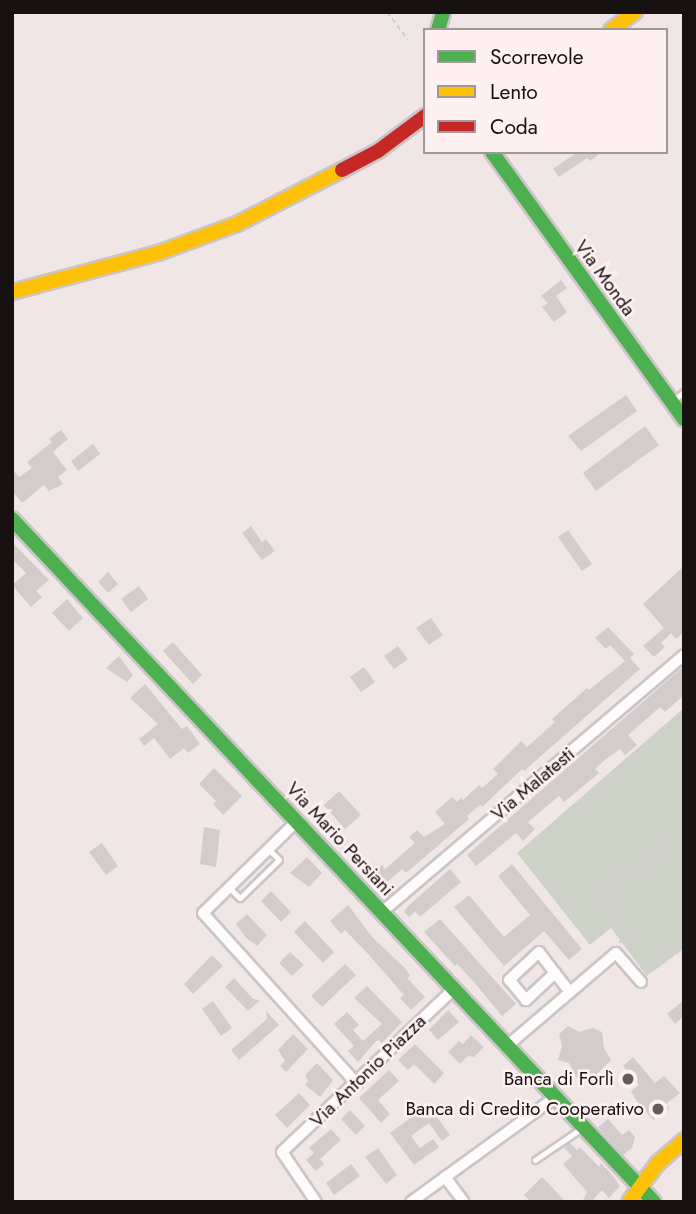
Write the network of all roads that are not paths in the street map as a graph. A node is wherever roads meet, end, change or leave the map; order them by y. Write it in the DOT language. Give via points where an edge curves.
graph roads {
  1 [pos="635,12"];
  2 [pos="614,28"];
  3 [pos="423,117"];
  4 [pos="423,136"];
  5 [pos="377,151"];
  6 [pos="490,155"];
  7 [pos="12,292"];
  8 [pos="684,392"];
  9 [pos="671,402"];
  10 [pos="684,419"];
  11 [pos="12,519"];
  12 [pos="684,655"];
  13 [pos="296,822"];
  14 [pos="268,849"];
  15 [pos="230,887"];
  16 [pos="382,912"];
  17 [pos="555,974"];
  18 [pos="638,978"];
  19 [pos="454,989"];
  20 [pos="569,991"];
  21 [pos="506,1046"];
  22 [pos="357,1084"];
  23 [pos="554,1098"];
  24 [pos="583,1127"];
  25 [pos="684,1140"];
  26 [pos="535,1160"];
  27 [pos="445,1177"];
  28 [pos="639,1186"];
  29 [pos="316,1202"];
  30 [pos="411,1202"];
  31 [pos="464,1202"];
  32 [pos="629,1202"];
  33 [pos="654,1202"];
  1 -- 2 [label="main road"];
  3 -- 5 [label="main road"];
  4 -- 5 [label="main road"];
  5 -- 7 [label="main road" via="237,224 158,253"];
  6 -- 9 [label="main road, Via Monda"];
  8 -- 9 [label="lane"];
  9 -- 10 [label="main road, Via Monda"];
  11 -- 13 [label="main road, Via Mario Persiani"];
  12 -- 16 [label="street, Via Malatesti"];
  13 -- 14 [label="street"];
  13 -- 16 [label="main road, Via Mario Persiani"];
  14 -- 15 [label="street"];
  14 -- 15 [label="lane" via="279,860 240,898"];
  15 -- 22 [label="street" via="203,914"];
  16 -- 19 [label="main road, Via Mario Persiani"];
  17 -- 17 [label="street" via="526,1000 509,980 539,952"];
  17 -- 20 [label="street"];
  18 -- 20 [label="street" via="616,953"];
  19 -- 21 [label="main road, Via Mario Persiani"];
  19 -- 22 [label="street, Via Antonio Piazza"];
  20 -- 21 [label="street"];
  21 -- 23 [label="main road, Via Mario Persiani"];
  22 -- 29 [label="street, Via Antonio Piazza" via="282,1152"];
  23 -- 24 [label="main road, Via Mario Persiani"];
  23 -- 27 [label="street"];
  24 -- 26 [label="lane"];
  24 -- 28 [label="main road, Via Mario Persiani"];
  25 -- 28 [label="main road"];
  27 -- 30 [label="street"];
  27 -- 31 [label="street"];
  28 -- 32 [label="main road"];
  28 -- 33 [label="main road, Via Mario Persiani"];
}
